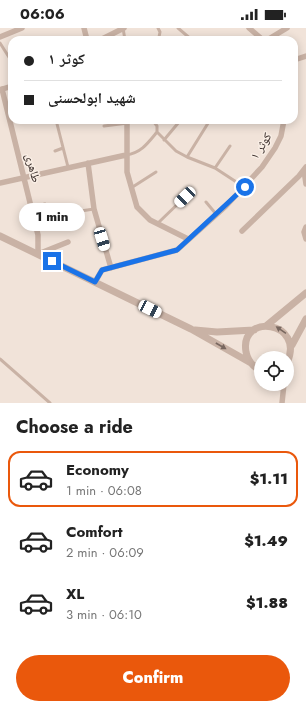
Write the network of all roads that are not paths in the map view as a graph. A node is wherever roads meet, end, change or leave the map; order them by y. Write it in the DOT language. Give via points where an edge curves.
graph roads {
  1 [pos="22,28"];
  2 [pos="124,28"];
  3 [pos="179,28"];
  4 [pos="249,28"];
  5 [pos="286,28"];
  6 [pos="108,36"];
  7 [pos="188,36"];
  8 [pos="258,36"];
  9 [pos="273,36"];
  10 [pos="0,37"];
  11 [pos="0,43"];
  12 [pos="8,56"];
  13 [pos="1,89"];
  14 [pos="8,115"];
  15 [pos="10,124"];
  16 [pos="57,124"];
  17 [pos="114,124"];
  18 [pos="128,124"];
  19 [pos="156,124"];
  20 [pos="177,124"];
  21 [pos="208,124"];
  22 [pos="283,124"];
  23 [pos="104,126"];
  24 [pos="157,132"];
  25 [pos="164,140"];
  26 [pos="230,146"];
  27 [pos="63,148"];
  28 [pos="55,151"];
  29 [pos="126,155"];
  30 [pos="187,157"];
  31 [pos="88,163"];
  32 [pos="68,167"];
  33 [pos="215,168"];
  34 [pos="305,168"];
  35 [pos="156,172"];
  36 [pos="25,179"];
  37 [pos="0,183"];
  38 [pos="306,184"];
  39 [pos="245,187"];
  40 [pos="131,188"];
  41 [pos="185,197"];
  42 [pos="206,202"];
  43 [pos="45,204"];
  44 [pos="32,207"];
  45 [pos="94,209"];
  46 [pos="74,212"];
  47 [pos="216,214"];
  48 [pos="158,224"];
  49 [pos="306,227"];
  50 [pos="242,231"];
  51 [pos="0,236"];
  52 [pos="306,239"];
  53 [pos="188,240"];
  54 [pos="68,242"];
  55 [pos="38,254"];
  56 [pos="111,268"];
  57 [pos="95,282"];
  58 [pos="306,293"];
  59 [pos="306,320"];
  60 [pos="266,326"];
  61 [pos="191,329"];
  62 [pos="254,330"];
  63 [pos="292,345"];
  64 [pos="292,351"];
  65 [pos="0,359"];
  66 [pos="251,363"];
  67 [pos="254,365"];
  68 [pos="283,391"];
  69 [pos="50,403"];
  70 [pos="282,403"];
  1 -- 10 [label="street"];
  2 -- 6 [label="street"];
  3 -- 7 [label="lane"];
  4 -- 8 [label="street"];
  5 -- 9 [label="street"];
  11 -- 12 [label="lane"];
  13 -- 14 [label="street, طاهری"];
  15 -- 36 [label="street, طاهری"];
  16 -- 27 [label="lane"];
  17 -- 23 [label="lane"];
  18 -- 29 [label="street"];
  19 -- 24 [label="lane"];
  20 -- 25 [label="lane"];
  21 -- 30 [label="lane"];
  22 -- 39 [label="street, کوثر ۱" via="275,148"];
  24 -- 25 [label="lane"];
  24 -- 29 [label="lane" via="142,150"];
  25 -- 30 [label="lane"];
  26 -- 33 [label="lane"];
  27 -- 28 [label="lane"];
  27 -- 32 [label="lane"];
  29 -- 31 [label="street"];
  29 -- 40 [label="street"];
  30 -- 33 [label="lane"];
  31 -- 32 [label="street"];
  31 -- 45 [label="street"];
  32 -- 36 [label="street"];
  33 -- 39 [label="lane"];
  34 -- 38 [label="street"];
  34 -- 50 [label="street"];
  35 -- 40 [label="lane"];
  36 -- 37 [label="street"];
  36 -- 44 [label="street, طاهری"];
  39 -- 47 [label="street, کوثر ۱"];
  40 -- 48 [label="street" via="137,207"];
  41 -- 48 [label="lane"];
  42 -- 47 [label="lane"];
  43 -- 44 [label="lane"];
  44 -- 55 [label="street, طاهری" via="38,235"];
  45 -- 46 [label="lane"];
  45 -- 56 [label="street"];
  47 -- 53 [label="street, کوثر ۱"];
  48 -- 53 [label="street"];
  49 -- 52 [label="street"];
  51 -- 55 [label="street"];
  53 -- 56 [label="street, کوثر ۱" via="177,250"];
  54 -- 55 [label="street"];
  55 -- 57 [label="street"];
  56 -- 57 [label="street, کوثر ۱" via="102,270"];
  57 -- 61 [label="street"];
  58 -- 60 [label="street"];
  59 -- 63 [label="street"];
  60 -- 62 [label="street"];
  63 -- 60 [label="street, one-way" via="290,338 280,328"];
  61 -- 62 [label="street" via="217,332"];
  61 -- 66 [label="street, one-way"];
  62 -- 66 [label="street" via="246,343 247,357"];
  63 -- 64 [label="street"];
  65 -- 69 [label="lane"];
  66 -- 67 [label="street"];
  68 -- 70 [label="street"];
}
